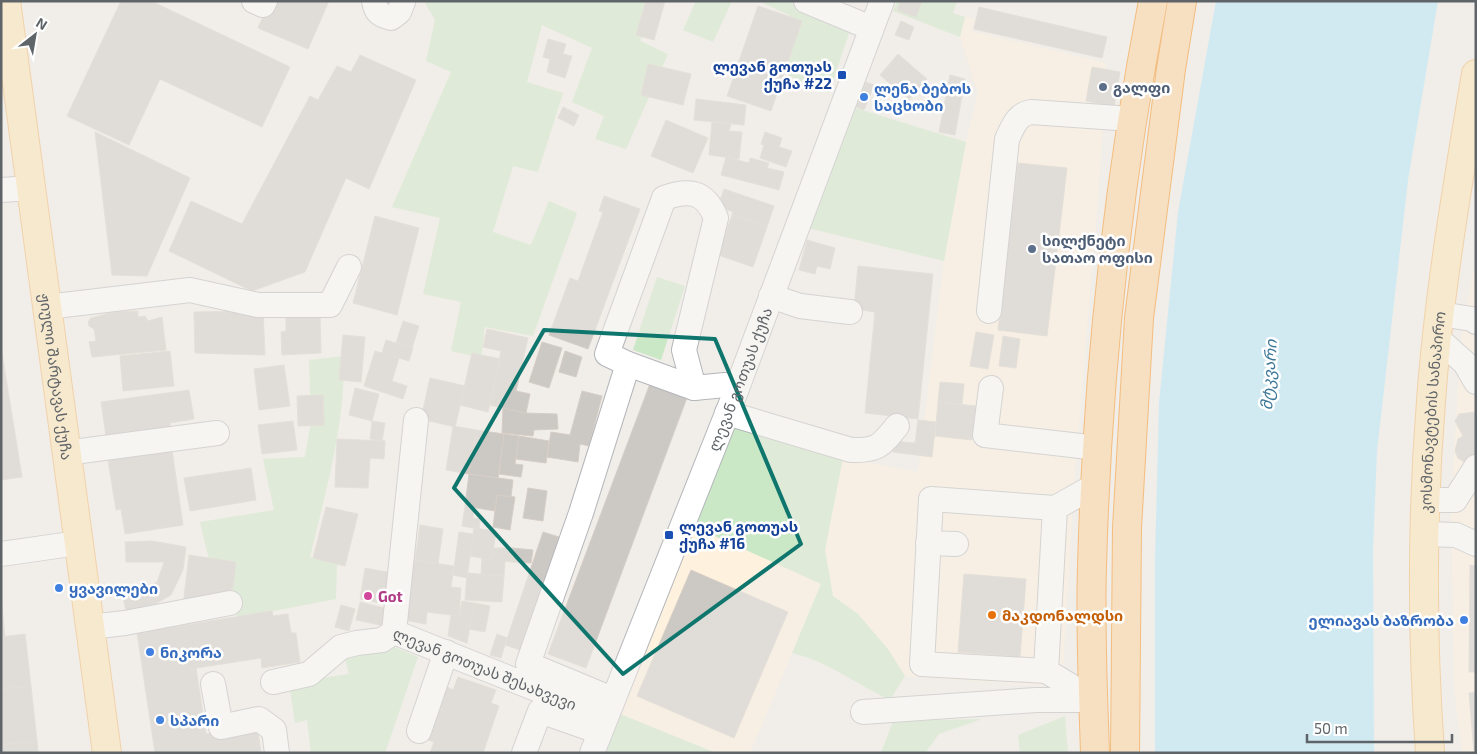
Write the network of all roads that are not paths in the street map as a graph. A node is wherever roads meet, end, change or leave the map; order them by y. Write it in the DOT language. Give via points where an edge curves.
graph roads {
  1 [pos="6,1"];
  2 [pos="254,1"];
  3 [pos="265,1"];
  4 [pos="374,1"];
  5 [pos="806,1"];
  6 [pos="882,1"];
  7 [pos="1153,1"];
  8 [pos="1182,1"];
  9 [pos="403,2"];
  10 [pos="871,28"];
  11 [pos="1476,74"];
  12 [pos="1132,119"];
  13 [pos="31,188"];
  14 [pos="1,190"];
  15 [pos="349,267"];
  16 [pos="772,296"];
  17 [pos="47,307"];
  18 [pos="989,311"];
  19 [pos="850,312"];
  20 [pos="1474,319"];
  21 [pos="1439,326"];
  22 [pos="628,364"];
  23 [pos="1476,382"];
  24 [pos="694,388"];
  25 [pos="991,388"];
  26 [pos="736,391"];
  27 [pos="727,413"];
  28 [pos="416,420"];
  29 [pos="897,426"];
  30 [pos="217,433"];
  31 [pos="1098,448"];
  32 [pos="66,453"];
  33 [pos="1476,467"];
  34 [pos="1096,484"];
  35 [pos="1427,500"];
  36 [pos="1055,508"];
  37 [pos="1426,534"];
  38 [pos="78,543"];
  39 [pos="928,543"];
  40 [pos="956,544"];
  41 [pos="1476,544"];
  42 [pos="1,554"];
  43 [pos="230,603"];
  44 [pos="90,627"];
  45 [pos="394,632"];
  46 [pos="446,652"];
  47 [pos="1046,671"];
  48 [pos="273,682"];
  49 [pos="213,684"];
  50 [pos="1094,700"];
  51 [pos="863,712"];
  52 [pos="601,724"];
  53 [pos="419,731"];
  54 [pos="106,753"];
  55 [pos="277,753"];
  56 [pos="524,753"];
  57 [pos="1095,753"];
  58 [pos="1125,753"];
  59 [pos="1430,753"];
  1 -- 13 [label="main road, ჟიული შარტავას ქუჩა"];
  2 -- 3 [label="street" via="263,5"];
  4 -- 9 [label="street" via="375,10 391,18 399,12"];
  5 -- 10 [label="street"];
  6 -- 10 [label="street, ლევან გოთუას ქუჩა"];
  7 -- 12 [label="highway"];
  8 -- 58 [label="highway" via="1139,318 1127,528"];
  10 -- 16 [label="street, ლევან გოთუას ქუჩა"];
  11 -- 21 [label="main road, კოსმონავტების სანაპირო"];
  12 -- 18 [label="street" via="1031,112 1016,120 1007,139"];
  12 -- 31 [label="highway" via="1105,324"];
  13 -- 14 [label="street"];
  13 -- 17 [label="main road, ჟიული შარტავას ქუჩა"];
  15 -- 17 [label="street" via="330,305 258,305 190,290"];
  16 -- 19 [label="street" via="800,306"];
  16 -- 26 [label="street, ლევან გოთუას ქუჩა"];
  17 -- 32 [label="main road, ჟიული შარტავას ქუჩა"];
  20 -- 21 [label="street"];
  21 -- 23 [label="street"];
  21 -- 35 [label="main road, კოსმონავტების სანაპირო" via="1431,401"];
  22 -- 24 [label="street"];
  22 -- 24 [label="street" via="607,354 664,198 684,192 701,197 712,208 716,218 684,350"];
  22 -- 52 [label="street" via="581,513 528,664"];
  24 -- 26 [label="street" via="726,385"];
  25 -- 31 [label="street" via="985,435"];
  26 -- 27 [label="street, ლევან გოთუას ქუჩა"];
  27 -- 29 [label="street" via="851,450 870,451 885,441"];
  27 -- 52 [label="street, ლევან გოთუას ქუჩა"];
  28 -- 45 [label="street, ლევან გოთუას შესახვევი"];
  30 -- 32 [label="street"];
  31 -- 34 [label="highway"];
  32 -- 38 [label="main road, ჟიული შარტავას ქუჩა"];
  33 -- 35 [label="street" via="1455,500"];
  34 -- 36 [label="street"];
  34 -- 50 [label="highway" via="1092,568"];
  35 -- 37 [label="main road, კოსმონავტების სანაპირო"];
  36 -- 39 [label="street" via="931,499"];
  36 -- 47 [label="street"];
  37 -- 41 [label="street" via="1456,534"];
  37 -- 59 [label="main road, კოსმონავტების სანაპირო"];
  38 -- 42 [label="street"];
  38 -- 44 [label="main road, ჟიული შარტავას ქუჩა"];
  39 -- 40 [label="street"];
  39 -- 47 [label="street" via="922,664"];
  43 -- 44 [label="street"];
  44 -- 54 [label="main road, ჟიული შარტავას ქუჩა"];
  45 -- 46 [label="street, ლევან გოთუას შესახვევი"];
  45 -- 48 [label="street" via="382,640 341,647 309,674"];
  46 -- 52 [label="street, ლევან გოთუას შესახვევი"];
  46 -- 53 [label="street"];
  47 -- 50 [label="street"];
  49 -- 55 [label="street" via="221,727 259,719 274,730"];
  50 -- 51 [label="street" via="1036,700"];
  50 -- 57 [label="highway"];
  52 -- 56 [label="street" via="540,711"];
}
